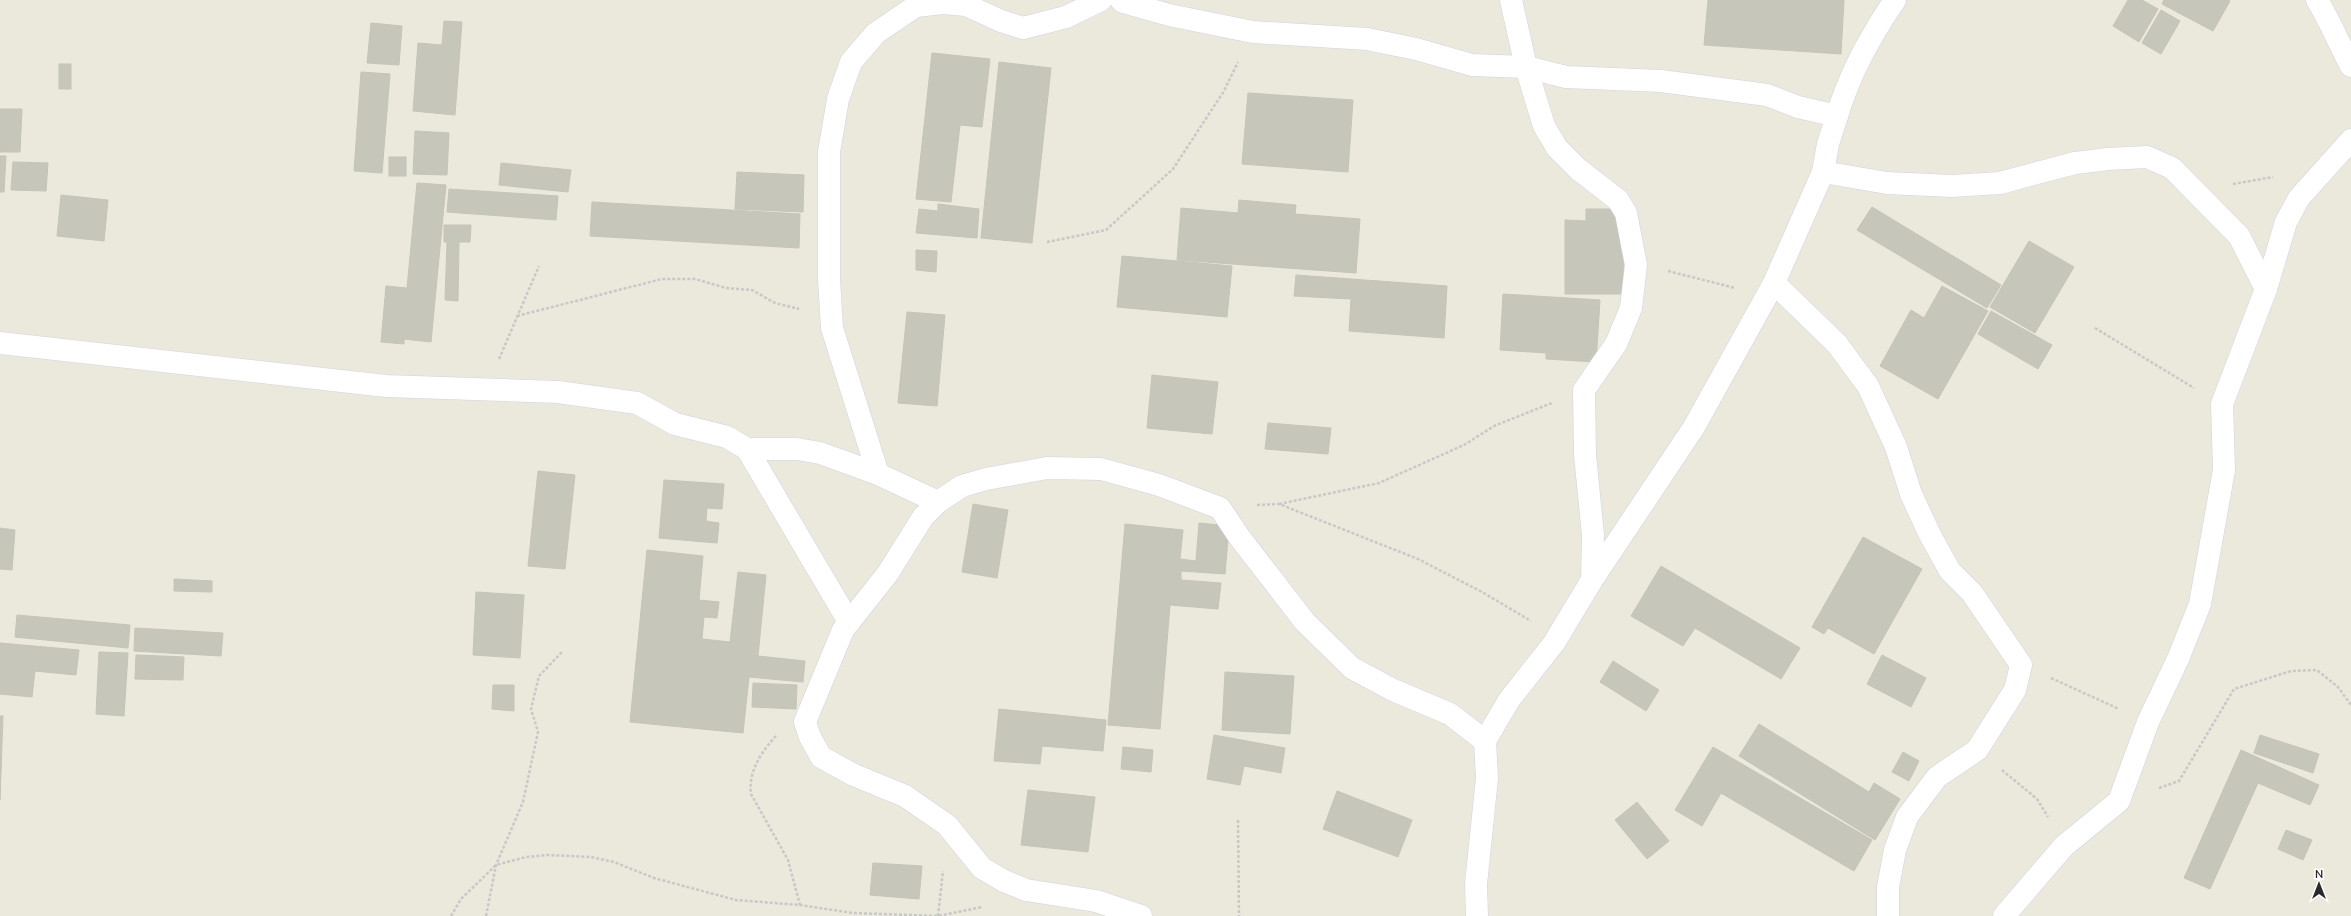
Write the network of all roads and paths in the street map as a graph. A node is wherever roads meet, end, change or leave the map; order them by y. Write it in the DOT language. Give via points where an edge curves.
graph roads {
  1 [pos="1100,0"];
  2 [pos="1121,0"];
  3 [pos="1511,0"];
  4 [pos="1895,0"];
  5 [pos="2317,0"];
  6 [pos="1253,32"];
  7 [pos="2351,66"];
  8 [pos="1526,67"];
  9 [pos="1837,116"];
  10 [pos="2351,140"];
  11 [pos="2323,170"];
  12 [pos="1823,172"];
  13 [pos="2194,190"];
  14 [pos="1048,242"];
  15 [pos="1636,265"];
  16 [pos="540,266"];
  17 [pos="1774,282"];
  18 [pos="2266,289"];
  19 [pos="517,316"];
  20 [pos="832,328"];
  21 [pos="2095,328"];
  22 [pos="0,343"];
  23 [pos="1584,390"];
  24 [pos="484,391"];
  25 [pos="2222,404"];
  26 [pos="747,449"];
  27 [pos="878,474"];
  28 [pos="938,502"];
  29 [pos="1279,504"];
  30 [pos="1220,508"];
  31 [pos="1592,580"];
  32 [pos="849,622"];
  33 [pos="1554,642"];
  34 [pos="562,652"];
  35 [pos="2021,665"];
  36 [pos="2351,705"];
  37 [pos="805,722"];
  38 [pos="2148,722"];
  39 [pos="1485,741"];
  40 [pos="1977,750"];
  41 [pos="2119,801"];
  42 [pos="1238,820"];
  43 [pos="2064,846"];
  44 [pos="496,865"];
  45 [pos="800,905"];
  46 [pos="451,916"];
  47 [pos="486,916"];
  48 [pos="938,916"];
  49 [pos="1141,916"];
  50 [pos="1239,916"];
  51 [pos="1477,916"];
  52 [pos="1888,916"];
  53 [pos="2004,916"];
  1 -- 20 [label="street" via="1066,17 1023,28 966,5 943,3 916,6 876,34 851,62 838,99 829,152 829,279"];
  2 -- 6 [label="street" via="1169,15"];
  3 -- 8 [label="street"];
  4 -- 9 [label="street" via="1878,25 1844,90"];
  5 -- 7 [label="street"];
  6 -- 8 [label="street" via="1367,39 1416,49 1472,65"];
  6 -- 14 [label="path" via="1224,91 1174,169 1106,230"];
  8 -- 9 [label="street" via="1566,77 1661,81 1753,93"];
  8 -- 15 [label="street" via="1544,126 1557,148 1623,206"];
  9 -- 12 [label="street"];
  10 -- 11 [label="street"];
  11 -- 13 [label="path"];
  11 -- 18 [label="street" via="2298,198 2286,222"];
  12 -- 13 [label="street" via="1887,183 1952,186 2000,183 2075,163 2146,157 2172,168"];
  12 -- 17 [label="street"];
  13 -- 18 [label="street" via="2239,236"];
  15 -- 17 [label="path" via="1687,274 1716,284 1742,289"];
  15 -- 23 [label="street" via="1631,308 1616,344"];
  16 -- 19 [label="path"];
  17 -- 31 [label="street" via="1694,427"];
  17 -- 35 [label="street" via="1837,344 1868,386 1896,447 1911,494 1930,536 1950,571 1972,593"];
  18 -- 25 [label="street"];
  19 -- 20 [label="path" via="662,279 695,279 726,288 752,290 775,303 797,308"];
  19 -- 24 [label="path"];
  20 -- 27 [label="street"];
  21 -- 25 [label="path"];
  22 -- 24 [label="street" via="386,386"];
  23 -- 29 [label="path" via="1494,426 1464,445 1379,483"];
  23 -- 31 [label="street" via="1585,455 1593,536"];
  24 -- 26 [label="street" via="558,392 637,403 675,424 727,437"];
  25 -- 38 [label="street" via="2224,470 2200,604 2178,659"];
  26 -- 27 [label="street" via="797,449 820,453"];
  26 -- 32 [label="street"];
  27 -- 28 [label="street"];
  28 -- 30 [label="street" via="962,486 986,479 1048,468 1101,469 1158,485"];
  28 -- 32 [label="street" via="911,534 888,573"];
  29 -- 30 [label="path"];
  29 -- 33 [label="path" via="1418,559 1526,617"];
  30 -- 39 [label="street" via="1305,622 1352,668 1393,690 1450,714"];
  31 -- 33 [label="street"];
  32 -- 37 [label="street" via="838,640"];
  33 -- 39 [label="street" via="1509,700"];
  34 -- 44 [label="path" via="540,676 531,709 538,732 523,802"];
  35 -- 38 [label="path"];
  35 -- 40 [label="street" via="2015,690"];
  36 -- 41 [label="path" via="2338,687 2317,670 2291,671 2234,689 2179,781"];
  37 -- 45 [label="path" via="775,736 761,753 750,785 757,807 788,860"];
  37 -- 49 [label="street" via="821,757 854,776 905,796 947,825 982,868 1026,890 1096,901"];
  38 -- 41 [label="street"];
  39 -- 51 [label="street" via="1487,778 1477,877"];
  40 -- 43 [label="path" via="2037,799"];
  40 -- 52 [label="street" via="1937,777 1907,817 1895,850 1888,887"];
  41 -- 43 [label="street"];
  42 -- 50 [label="path"];
  43 -- 53 [label="street"];
  44 -- 45 [label="path" via="526,857 591,856 660,880 736,900"];
  44 -- 46 [label="path" via="461,899"];
  44 -- 47 [label="path"];
  45 -- 48 [label="path" via="853,913"];
}
